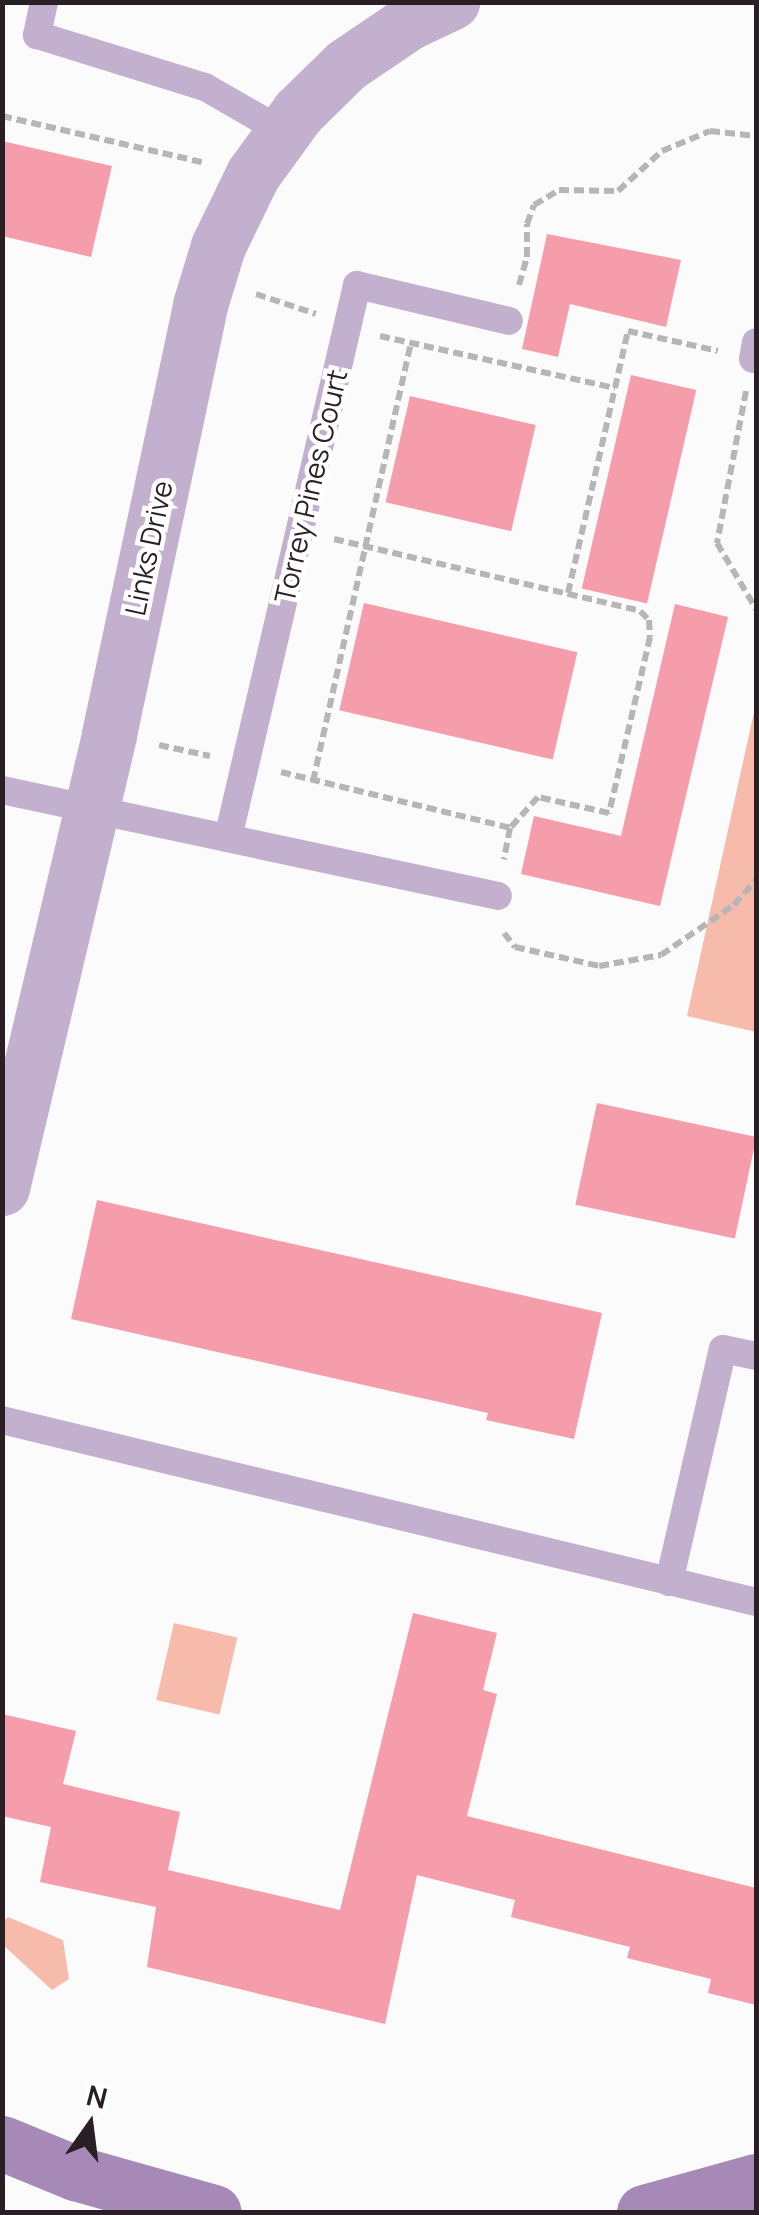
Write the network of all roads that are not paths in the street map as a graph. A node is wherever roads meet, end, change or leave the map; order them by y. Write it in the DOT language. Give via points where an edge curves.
graph roads {
  1 [pos="44,2"];
  2 [pos="452,2"];
  3 [pos="268,153"];
  4 [pos="509,321"];
  5 [pos="2,790"];
  6 [pos="91,809"];
  7 [pos="228,838"];
  8 [pos="498,896"];
  9 [pos="2,1188"];
  10 [pos="756,1356"];
  11 [pos="2,1420"];
  12 [pos="669,1582"];
  13 [pos="756,1602"];
  14 [pos="2,2143"];
  15 [pos="756,2181"];
  16 [pos="214,2212"];
  17 [pos="644,2212"];
  1 -- 3 [label="lane" via="36,35 205,87"];
  2 -- 3 [label="street, Links Drive" via="346,65"];
  3 -- 6 [label="street, Links Drive" via="208,278"];
  4 -- 7 [label="lane, Torrey Pines Court" via="357,285"];
  5 -- 6 [label="lane"];
  6 -- 7 [label="lane"];
  6 -- 9 [label="street, Links Drive"];
  7 -- 8 [label="lane"];
  10 -- 12 [label="lane" via="724,1349"];
  11 -- 12 [label="lane"];
  12 -- 13 [label="lane"];
  14 -- 16 [label="street" via="75,2173"];
  15 -- 17 [label="street"];
}
